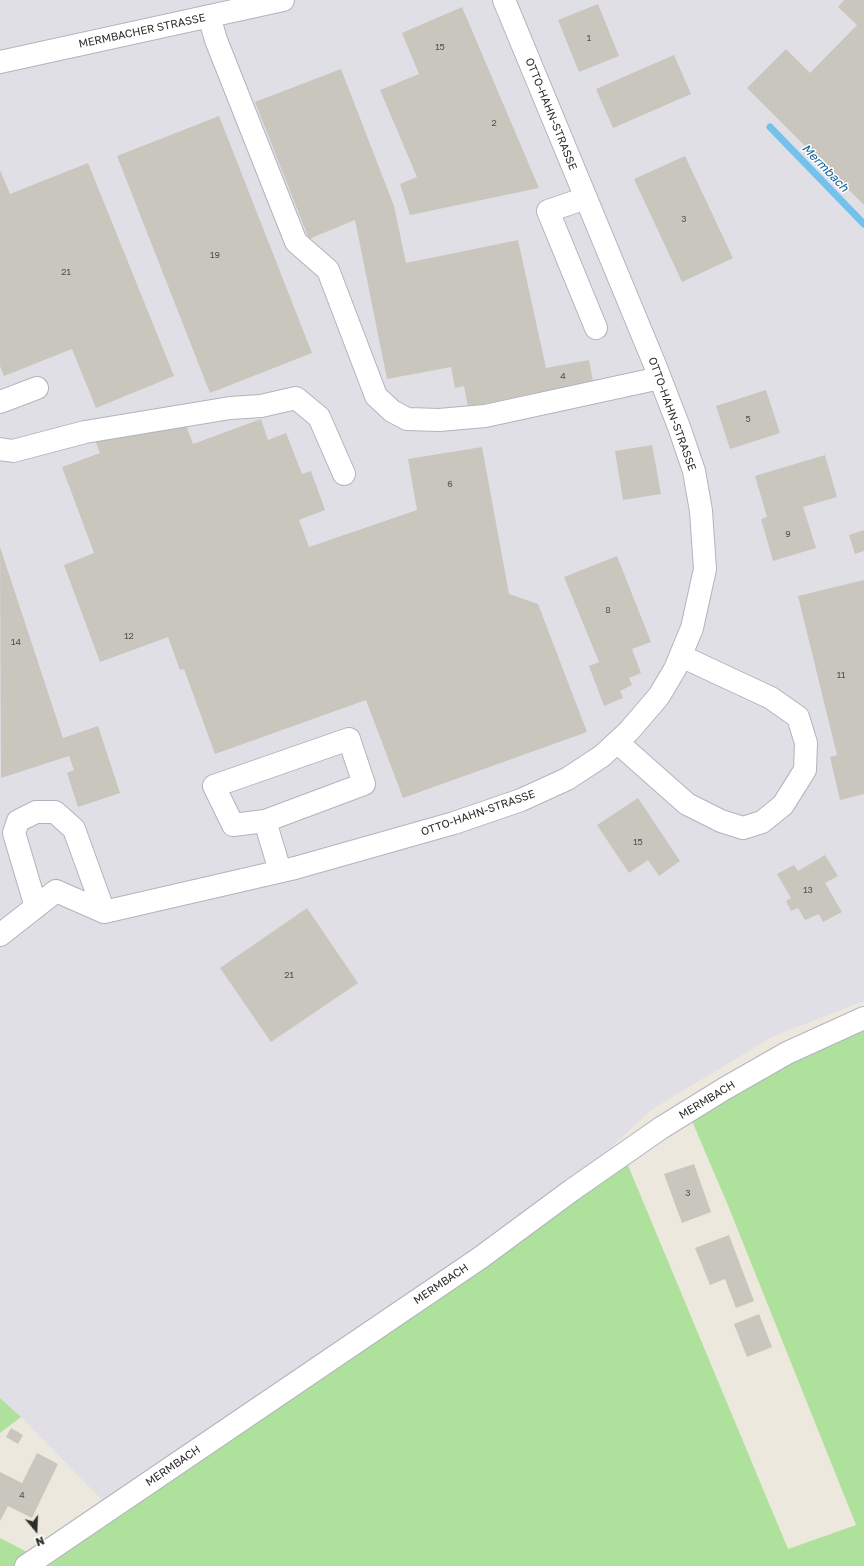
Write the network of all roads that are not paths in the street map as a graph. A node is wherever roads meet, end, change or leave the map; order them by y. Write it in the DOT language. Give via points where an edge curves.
graph roads {
  1 [pos="283,0"];
  2 [pos="504,0"];
  3 [pos="209,16"];
  4 [pos="0,62"];
  5 [pos="586,198"];
  6 [pos="596,328"];
  7 [pos="660,378"];
  8 [pos="37,388"];
  9 [pos="0,402"];
  10 [pos="0,449"];
  11 [pos="344,474"];
  12 [pos="681,656"];
  13 [pos="617,742"];
  14 [pos="265,821"];
  15 [pos="280,871"];
  16 [pos="36,907"];
  17 [pos="104,912"];
  18 [pos="0,936"];
  19 [pos="864,1018"];
  20 [pos="26,1566"];
  1 -- 3 [label="street, MERMBACHER STRASSE"];
  2 -- 5 [label="street, OTTO-HAHN-STRASSE"];
  3 -- 4 [label="street, MERMBACHER STRASSE"];
  3 -- 7 [label="street" via="216,40 296,242 328,270 376,396 392,411 407,419 439,420 486,416"];
  5 -- 6 [label="street" via="548,211"];
  5 -- 7 [label="street, OTTO-HAHN-STRASSE"];
  7 -- 12 [label="street, OTTO-HAHN-STRASSE" via="694,471 702,511 705,569 692,628"];
  8 -- 9 [label="street"];
  10 -- 11 [label="street" via="13,451 85,432 230,408 260,406 296,398 320,417"];
  12 -- 13 [label="street, OTTO-HAHN-STRASSE" via="658,696"];
  12 -- 13 [label="street" via="771,698 798,717 806,743 805,770 782,805 762,822 743,828 721,821 687,804"];
  13 -- 15 [label="street, OTTO-HAHN-STRASSE" via="602,756 567,779 521,800 454,823"];
  14 -- 14 [label="street" via="233,825 214,786 349,739 364,784"];
  14 -- 15 [label="street"];
  15 -- 17 [label="street, OTTO-HAHN-STRASSE"];
  16 -- 17 [label="street" via="56,891"];
  16 -- 17 [label="street" via="14,833 18,821 36,812 55,812 74,829"];
  16 -- 18 [label="street"];
  19 -- 20 [label="street, MERMBACH" via="787,1053 662,1128 480,1258"];
}
